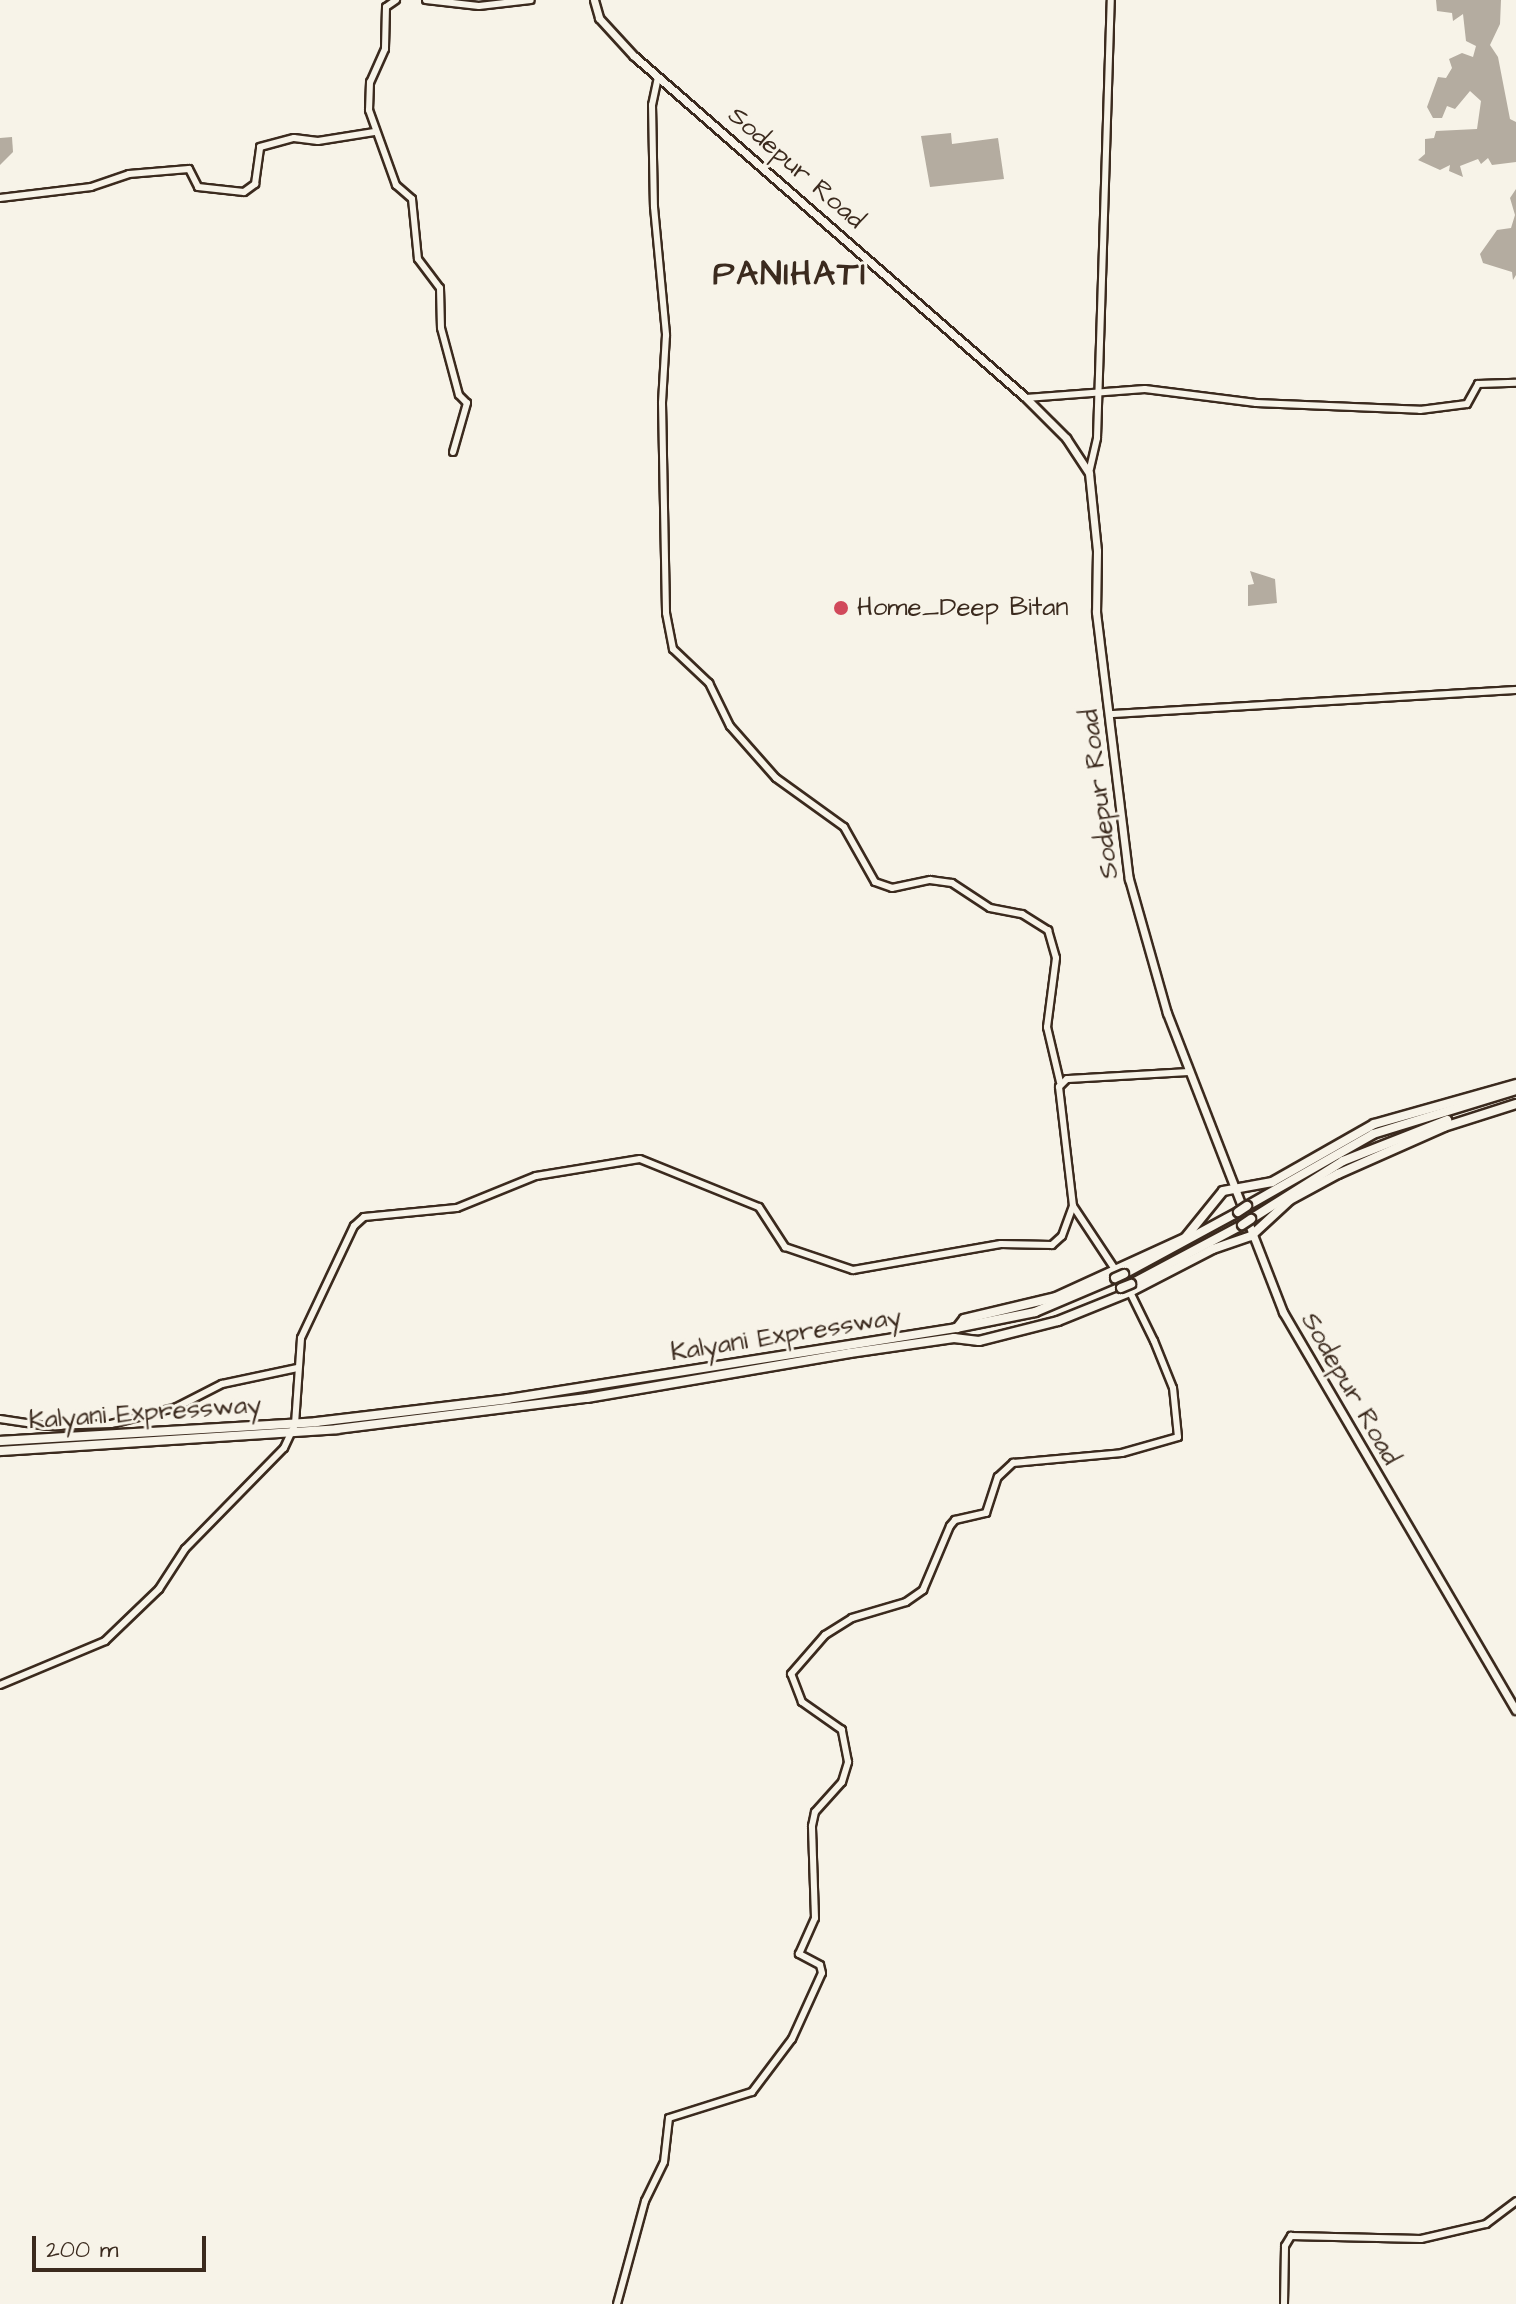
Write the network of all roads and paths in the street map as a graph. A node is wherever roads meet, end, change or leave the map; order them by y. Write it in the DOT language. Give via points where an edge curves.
graph roads {
  1 [pos="396,0"];
  2 [pos="426,0"];
  3 [pos="531,0"];
  4 [pos="594,0"];
  5 [pos="1111,0"];
  6 [pos="658,77"];
  7 [pos="374,132"];
  8 [pos="0,198"];
  9 [pos="1516,383"];
  10 [pos="1099,394"];
  11 [pos="1026,398"];
  12 [pos="453,452"];
  13 [pos="1089,473"];
  14 [pos="1516,690"];
  15 [pos="1112,714"];
  16 [pos="1190,1072"];
  17 [pos="1060,1082"];
  18 [pos="1516,1087"];
  19 [pos="1516,1101"];
  20 [pos="1234,1186"];
  21 [pos="1073,1206"];
  22 [pos="1251,1236"];
  23 [pos="1118,1274"];
  24 [pos="1128,1288"];
  25 [pos="297,1368"];
  26 [pos="0,1419"];
  27 [pos="293,1428"];
  28 [pos="0,1441"];
  29 [pos="0,1451"];
  30 [pos="0,1685"];
  31 [pos="1516,1710"];
  32 [pos="1516,2201"];
  33 [pos="617,2304"];
  34 [pos="1284,2304"];
  1 -- 7 [label="street" via="386,7 384,54 368,91"];
  2 -- 3 [label="street" via="479,6"];
  4 -- 6 [label="main road, Sodepur Road" via="599,18"];
  5 -- 10 [label="street"];
  6 -- 11 [label="main road, Sodepur Road"];
  6 -- 17 [label="street" via="652,105 654,222 666,335 663,498 666,613 673,649 709,683 730,726 776,778 844,827 875,882 892,888 930,880 952,883 990,908 1022,914 1048,930 1056,958 1047,1027"];
  7 -- 8 [label="street" via="318,141 294,138 260,147 255,184 244,192 198,187 189,169"];
  7 -- 12 [label="street" via="396,185 412,199 418,259 440,288 441,328 459,395 467,403"];
  9 -- 10 [label="street" via="1478,384 1467,404 1420,410 1256,403 1149,390"];
  10 -- 11 [label="street"];
  10 -- 13 [label="street" via="1096,450"];
  11 -- 13 [label="main road, Sodepur Road" via="1066,438"];
  13 -- 15 [label="main road, Sodepur Road" via="1097,551 1096,612"];
  14 -- 15 [label="street"];
  15 -- 16 [label="main road, Sodepur Road" via="1134,903"];
  16 -- 17 [label="street"];
  16 -- 20 [label="main road, Sodepur Road"];
  17 -- 21 [label="street"];
  18 -- 20 [label="highway" via="1374,1124 1272,1182"];
  18 -- 23 [label="highway, bridge" via="1373,1134"];
  19 -- 22 [label="highway" via="1338,1174 1290,1200"];
  19 -- 24 [label="highway, bridge" via="1402,1134 1343,1161"];
  20 -- 22 [label="main road, Sodepur Road"];
  20 -- 23 [label="highway" via="1215,1196 1185,1238"];
  21 -- 23 [label="street"];
  21 -- 25 [label="street" via="1062,1236 1052,1245 1001,1244 853,1270 785,1247 759,1207 640,1159 536,1176 457,1208 357,1220 301,1338"];
  22 -- 24 [label="highway"];
  22 -- 31 [label="main road, Sodepur Road" via="1283,1312 1334,1407"];
  23 -- 24 [label="street"];
  23 -- 27 [label="highway, Kalyani Expressway" via="1035,1312 956,1328"];
  24 -- 27 [label="highway, Kalyani Expressway" via="1044,1320 959,1339 530,1406"];
  24 -- 33 [label="street" via="1173,1388 1177,1439 1082,1459 1013,1463 998,1477 990,1509 950,1526 923,1590 906,1602 852,1618 825,1635 791,1674 802,1702 842,1730 848,1762 842,1782 815,1812 812,1826 815,1918 799,1954 821,1966 822,1973 792,2039 751,2093 669,2118 664,2162 645,2201"];
  25 -- 26 [label="street" via="222,1384 177,1407 111,1424 47,1426"];
  25 -- 27 [label="street"];
  27 -- 28 [label="highway, Kalyani Expressway"];
  27 -- 29 [label="highway, Kalyani Expressway"];
  27 -- 30 [label="street" via="259,1476 185,1549 159,1589 105,1641"];
  32 -- 34 [label="street" via="1486,2224 1421,2239 1291,2236 1285,2246"];
}
